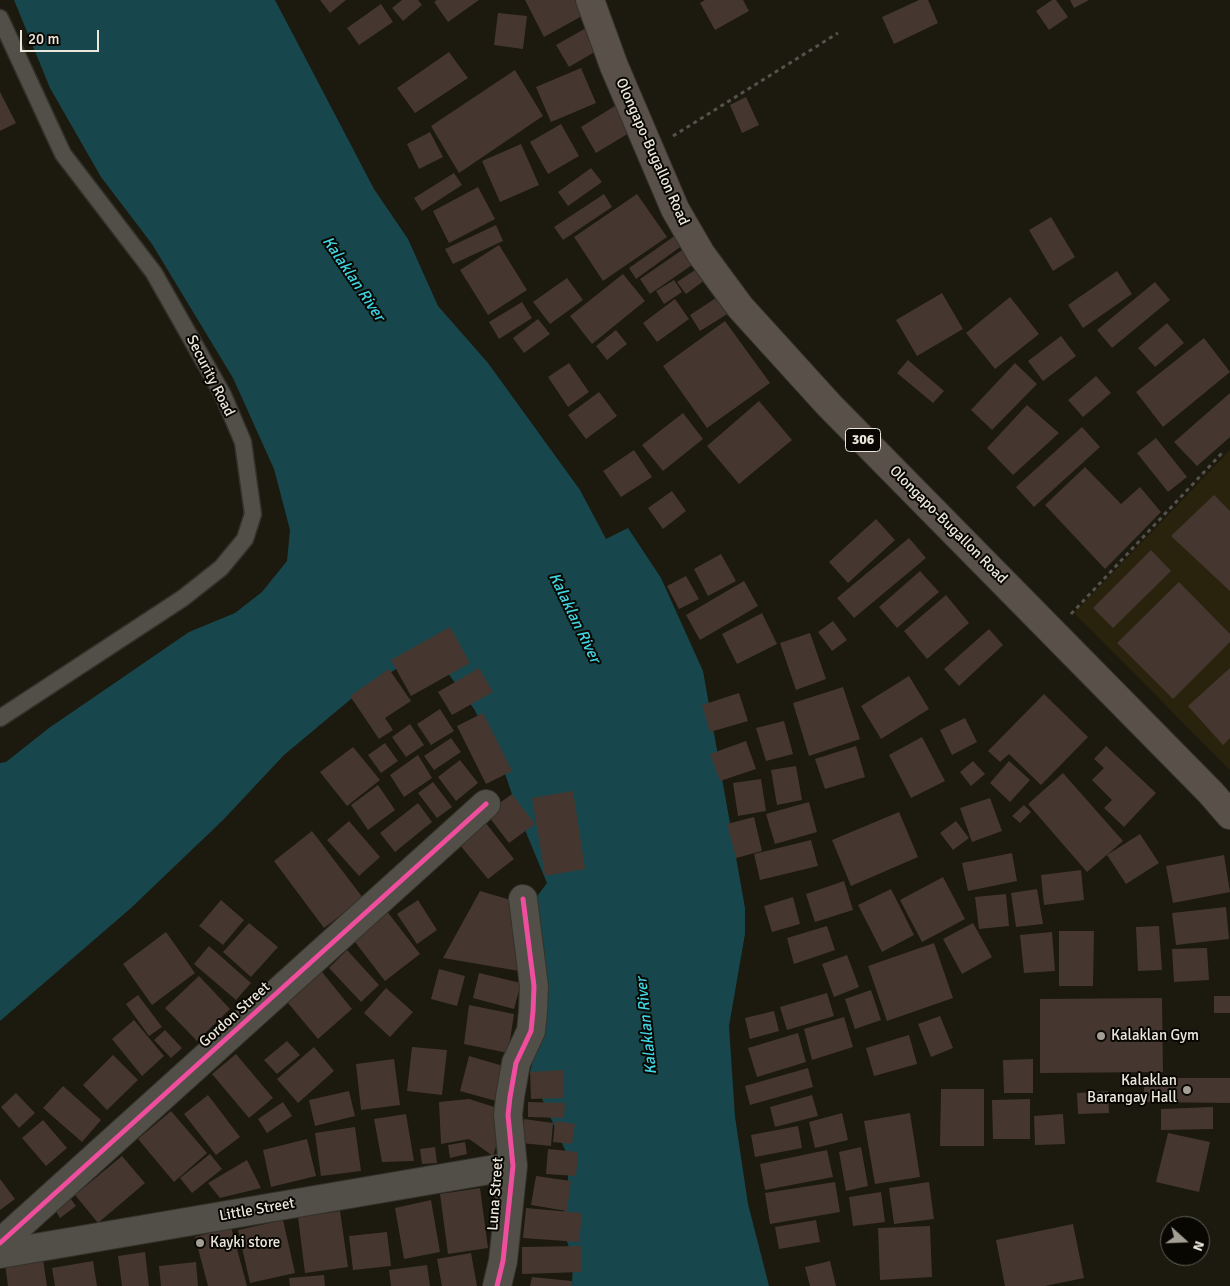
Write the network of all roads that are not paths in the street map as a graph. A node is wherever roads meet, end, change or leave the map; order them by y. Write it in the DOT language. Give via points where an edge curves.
graph roads {
  1 [pos="590,0"];
  2 [pos="0,18"];
  3 [pos="0,718"];
  4 [pos="486,804"];
  5 [pos="1230,815"];
  6 [pos="522,899"];
  7 [pos="513,1166"];
  8 [pos="0,1243"];
  9 [pos="0,1254"];
  10 [pos="497,1286"];
  1 -- 5 [label="main road, Olongapo-Bugallon Road / 306" via="675,209 701,254 740,307 829,405"];
  2 -- 3 [label="lane, Security Road" via="63,154 154,273 223,395 243,442 253,514 245,539 221,568 183,598"];
  4 -- 8 [label="street, Gordon Street"];
  6 -- 7 [label="street, Luna Street" via="534,986 531,1030 516,1063 510,1097 508,1115"];
  7 -- 9 [label="street, Little Street"];
  7 -- 10 [label="street, Luna Street" via="503,1261"];
}
